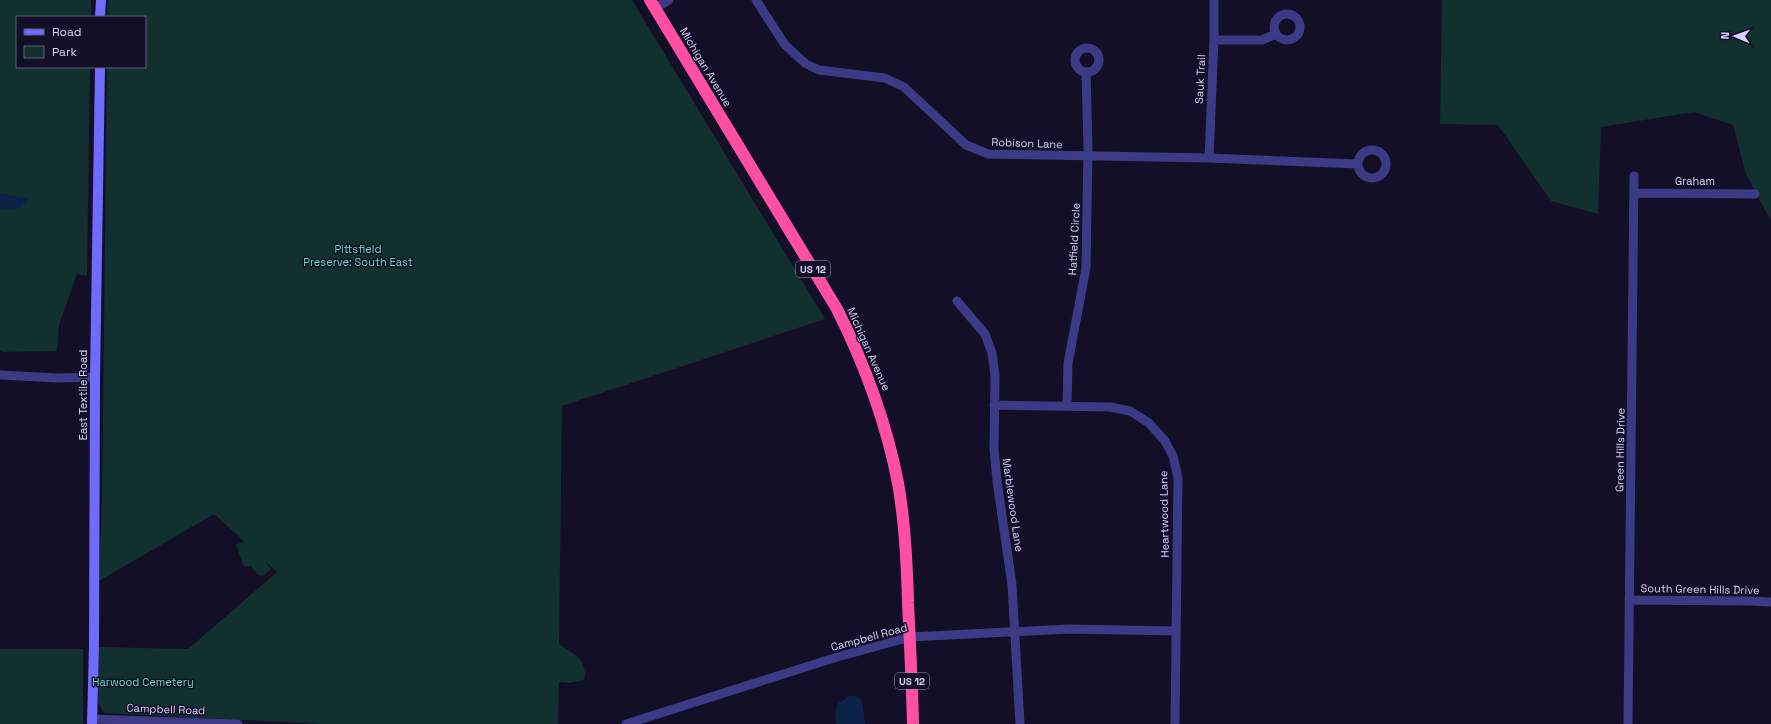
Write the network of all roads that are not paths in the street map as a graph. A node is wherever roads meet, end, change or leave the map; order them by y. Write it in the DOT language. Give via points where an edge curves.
graph roads {
  1 [pos="101,0"];
  2 [pos="669,0"];
  3 [pos="756,0"];
  4 [pos="1214,0"];
  5 [pos="652,4"];
  6 [pos="100,16"];
  7 [pos="1276,34"];
  8 [pos="1214,40"];
  9 [pos="100,68"];
  10 [pos="1086,72"];
  11 [pos="1088,157"];
  12 [pos="1209,158"];
  13 [pos="1358,164"];
  14 [pos="1634,176"];
  15 [pos="1635,193"];
  16 [pos="1755,194"];
  17 [pos="957,301"];
  18 [pos="0,375"];
  19 [pos="95,377"];
  20 [pos="994,405"];
  21 [pos="1067,406"];
  22 [pos="1629,600"];
  23 [pos="1771,602"];
  24 [pos="1176,630"];
  25 [pos="1015,632"];
  26 [pos="910,637"];
  27 [pos="92,721"];
  28 [pos="238,724"];
  29 [pos="626,724"];
  30 [pos="913,724"];
  31 [pos="1020,724"];
  32 [pos="1175,724"];
  33 [pos="1628,724"];
  1 -- 6 [label="main road"];
  2 -- 5 [label="street"];
  3 -- 11 [label="street, Robison Lane" via="785,45 806,64 819,70 885,78 904,87 966,145 1002,155"];
  4 -- 8 [label="street, Sauk Trail"];
  5 -- 26 [label="highway, Michigan Avenue / US 12" via="837,309 864,365 882,417 898,484 906,557"];
  7 -- 8 [label="street" via="1262,40"];
  8 -- 12 [label="street, Sauk Trail"];
  9 -- 19 [label="main road, East Textile Road"];
  10 -- 11 [label="street, Hatfield Circle"];
  11 -- 12 [label="street, Robison Lane"];
  11 -- 21 [label="street, Hatfield Circle" via="1086,268 1068,363"];
  12 -- 13 [label="street, Robison Lane"];
  14 -- 15 [label="street, Green Hills Drive"];
  15 -- 16 [label="street, Graham"];
  15 -- 22 [label="street, Green Hills Drive"];
  17 -- 20 [label="street, Marblewood Lane" via="985,334 992,353"];
  18 -- 19 [label="street"];
  19 -- 27 [label="main road, East Textile Road"];
  20 -- 21 [label="street, Heartwood Lane"];
  20 -- 25 [label="street, Marblewood Lane" via="994,449 1012,585"];
  21 -- 24 [label="street, Heartwood Lane" via="1110,407 1130,411 1149,423 1165,441 1173,456 1178,478"];
  22 -- 23 [label="street, South Green Hills Drive"];
  22 -- 33 [label="street, Green Hills Drive"];
  24 -- 25 [label="street, Campbell Road" via="1069,629"];
  24 -- 32 [label="street, Heartwood Lane"];
  25 -- 26 [label="street, Campbell Road"];
  25 -- 31 [label="street, Marblewood Lane"];
  26 -- 29 [label="street, Campbell Road" via="834,658"];
  26 -- 30 [label="highway, US 12"];
  27 -- 28 [label="street, Campbell Road"];
}
